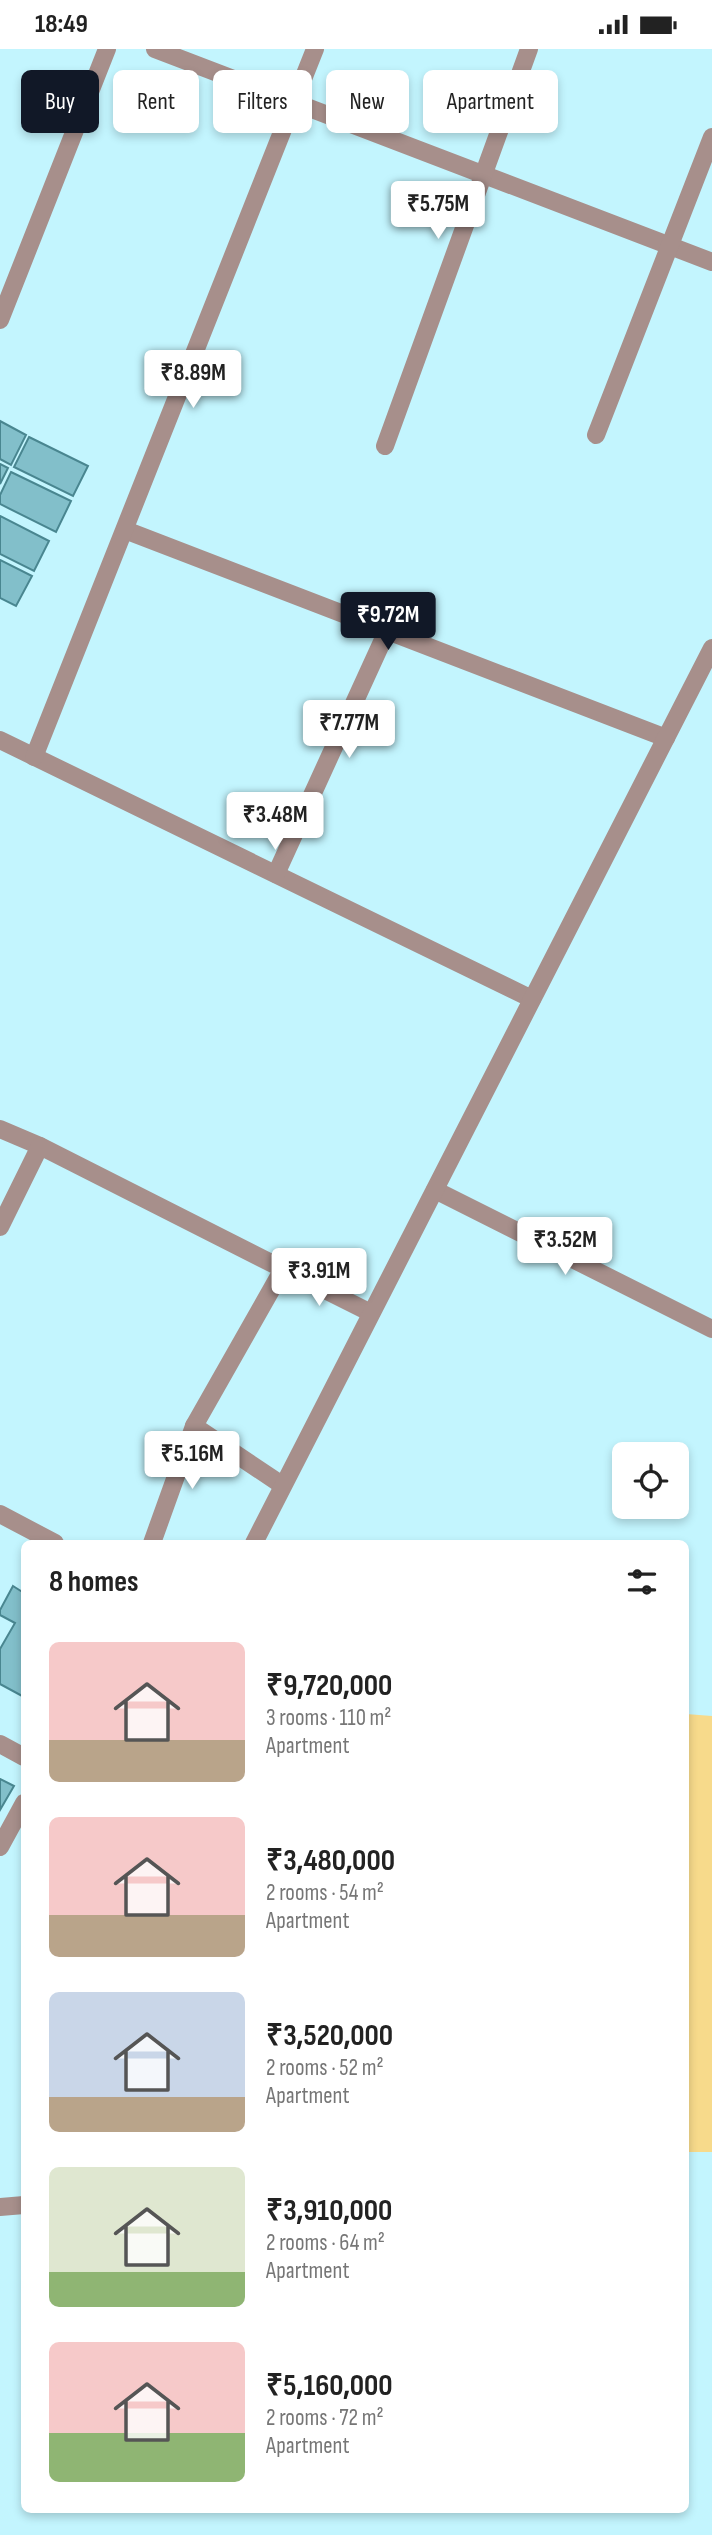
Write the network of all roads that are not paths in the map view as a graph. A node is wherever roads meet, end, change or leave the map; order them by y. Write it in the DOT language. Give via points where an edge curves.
graph roads {
  1 [pos="107,49"];
  2 [pos="155,49"];
  3 [pos="315,49"];
  4 [pos="529,49"];
  5 [pos="307,70"];
  6 [pos="213,71"];
  7 [pos="312,109"];
  8 [pos="283,133"];
  9 [pos="712,137"];
  10 [pos="481,174"];
  11 [pos="670,245"];
  12 [pos="712,261"];
  13 [pos="0,320"];
  14 [pos="596,435"];
  15 [pos="385,446"];
  16 [pos="125,530"];
  17 [pos="387,631"];
  18 [pos="712,648"];
  19 [pos="666,738"];
  20 [pos="0,741"];
  21 [pos="34,757"];
  22 [pos="276,874"];
  23 [pos="532,999"];
  24 [pos="0,1129"];
  25 [pos="40,1146"];
  26 [pos="435,1189"];
  27 [pos="0,1227"];
  28 [pos="284,1269"];
  29 [pos="371,1313"];
  30 [pos="712,1329"];
  31 [pos="194,1426"];
  32 [pos="282,1485"];
  33 [pos="0,1514"];
  34 [pos="49,1540"];
  35 [pos="153,1540"];
  36 [pos="255,1540"];
  37 [pos="0,1744"];
  38 [pos="21,1755"];
  39 [pos="21,1808"];
  40 [pos="0,1847"];
  41 [pos="21,2205"];
  42 [pos="0,2207"];
  1 -- 13 [label="street"];
  2 -- 6 [label="street"];
  3 -- 5 [label="street"];
  4 -- 10 [label="street"];
  7 -- 10 [label="street"];
  8 -- 16 [label="street"];
  9 -- 11 [label="street"];
  10 -- 11 [label="street"];
  10 -- 15 [label="street"];
  11 -- 12 [label="street"];
  11 -- 14 [label="street"];
  16 -- 17 [label="street"];
  16 -- 21 [label="street"];
  17 -- 19 [label="street"];
  17 -- 22 [label="street"];
  18 -- 19 [label="street"];
  19 -- 23 [label="street"];
  20 -- 21 [label="street"];
  21 -- 22 [label="street"];
  22 -- 23 [label="street"];
  23 -- 26 [label="street"];
  24 -- 25 [label="street"];
  25 -- 27 [label="street"];
  25 -- 28 [label="street"];
  26 -- 29 [label="street"];
  26 -- 30 [label="street"];
  28 -- 29 [label="street"];
  28 -- 31 [label="street"];
  29 -- 32 [label="street"];
  31 -- 32 [label="street"];
  31 -- 35 [label="street"];
  32 -- 36 [label="street"];
  33 -- 34 [label="street"];
  37 -- 38 [label="street"];
  39 -- 40 [label="street"];
  41 -- 42 [label="street"];
}
